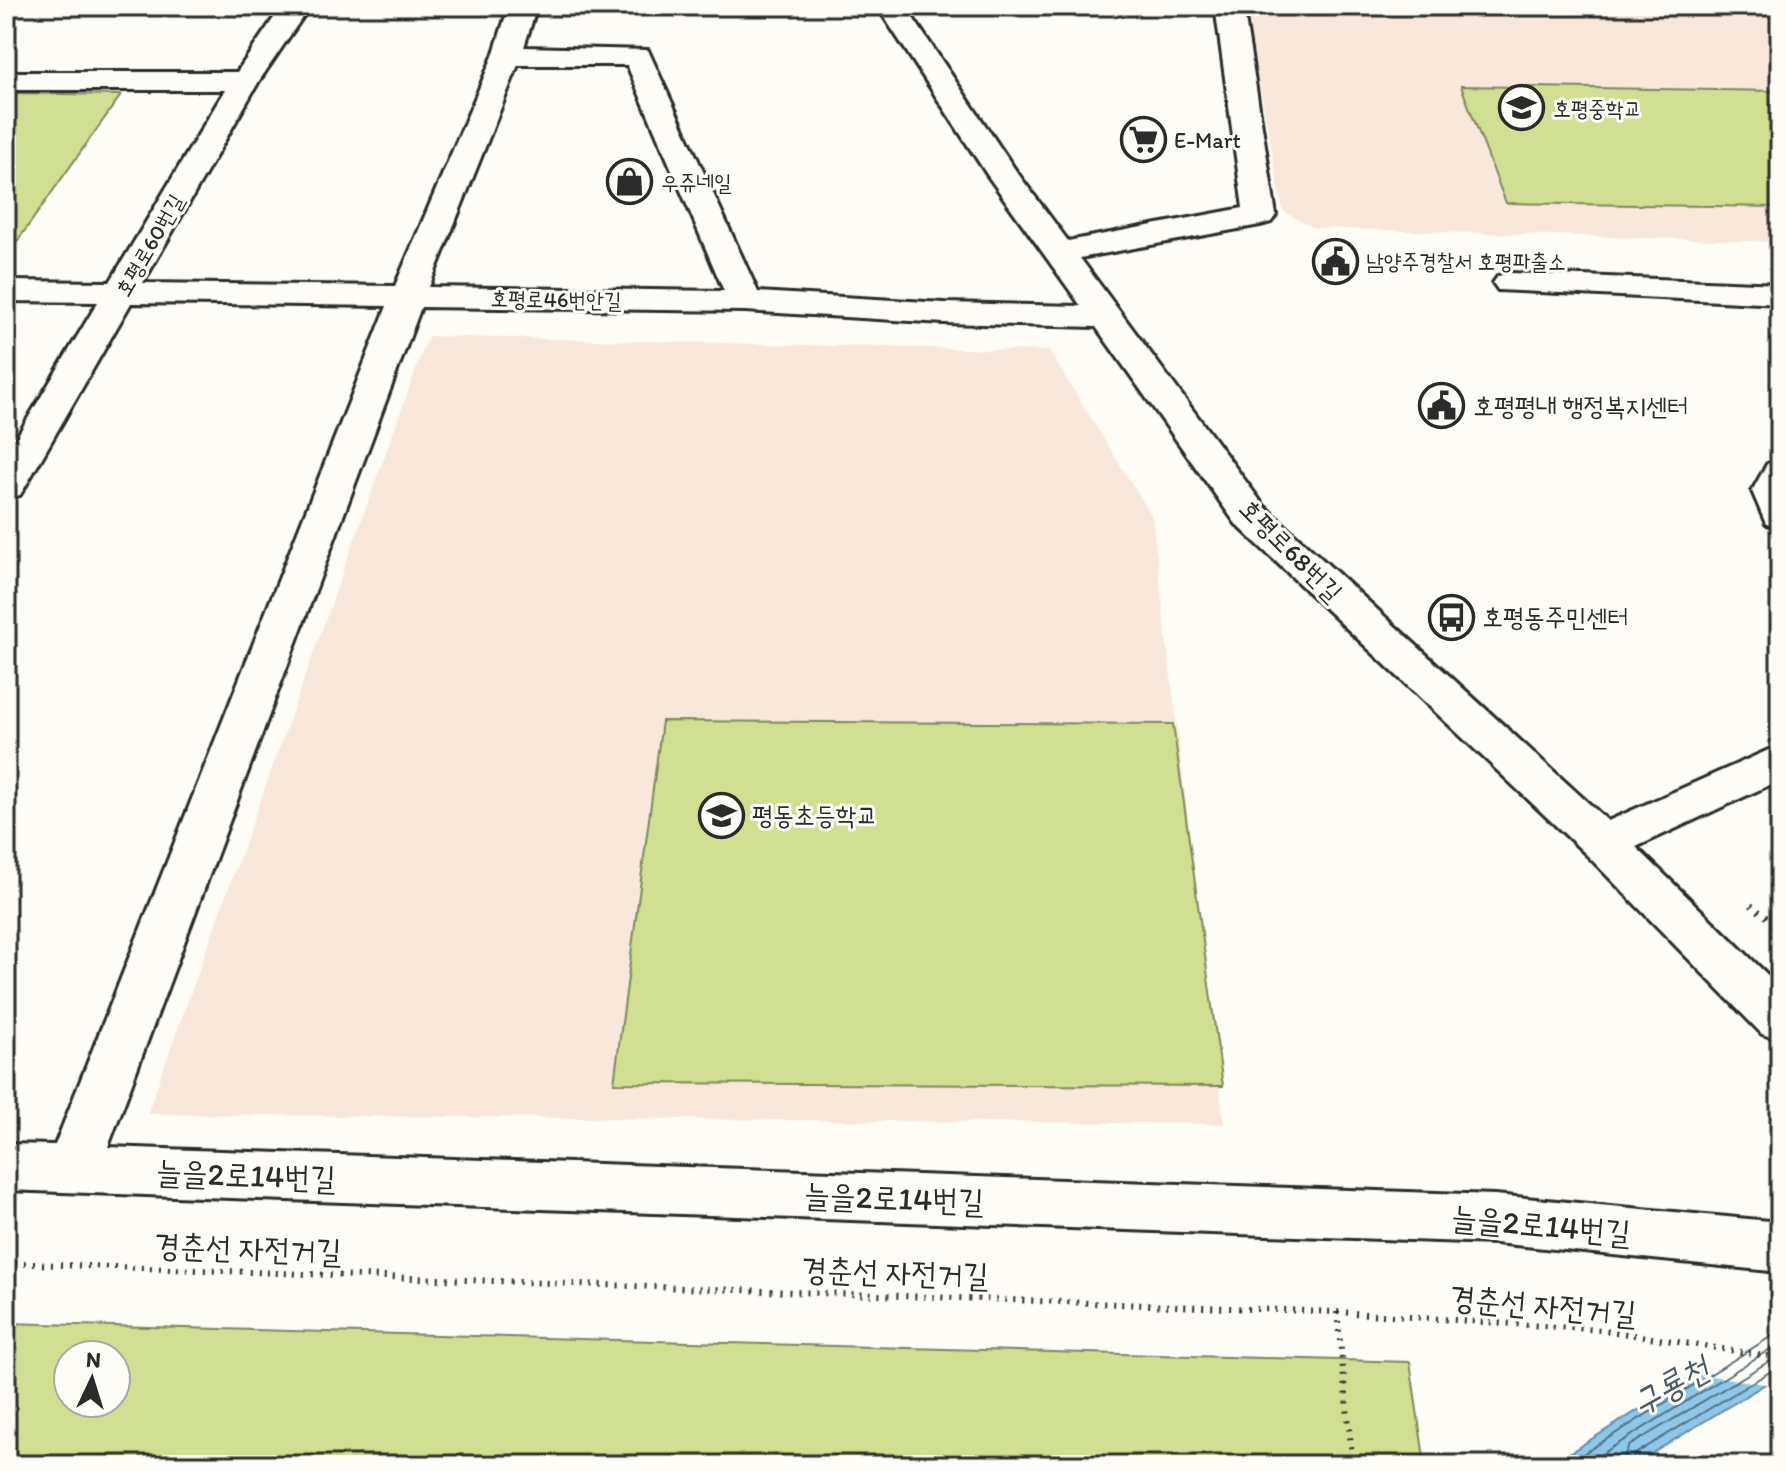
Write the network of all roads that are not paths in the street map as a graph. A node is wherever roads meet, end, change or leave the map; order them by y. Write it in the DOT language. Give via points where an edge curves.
graph roads {
  1 [pos="296,6"];
  2 [pos="523,6"];
  3 [pos="891,6"];
  4 [pos="1229,6"];
  5 [pos="507,56"];
  6 [pos="6,81"];
  7 [pos="245,81"];
  8 [pos="1059,252"];
  9 [pos="1510,283"];
  10 [pos="6,291"];
  11 [pos="121,293"];
  12 [pos="1780,294"];
  13 [pos="407,298"];
  14 [pos="745,301"];
  15 [pos="1105,317"];
  16 [pos="1780,472"];
  17 [pos="6,487"];
  18 [pos="1780,515"];
  19 [pos="1780,761"];
  20 [pos="1603,843"];
  21 [pos="1780,1019"];
  22 [pos="6,1167"];
  23 [pos="73,1169"];
  24 [pos="1770,1246"];
  1 -- 7 [label="street, 호평로60번길"];
  2 -- 5 [label="street"];
  3 -- 8 [label="street, 호평로68번길"];
  4 -- 8 [label="street" via="1260,215"];
  5 -- 13 [label="street"];
  5 -- 14 [label="street" via="638,56"];
  6 -- 7 [label="street"];
  7 -- 11 [label="street, 호평로60번길"];
  8 -- 15 [label="street, 호평로68번길"];
  9 -- 12 [label="street"];
  10 -- 11 [label="street, 호평로46번안길"];
  11 -- 13 [label="street, 호평로46번안길"];
  11 -- 17 [label="street, 호평로60번길"];
  13 -- 14 [label="street, 호평로46번안길"];
  13 -- 23 [label="street"];
  14 -- 15 [label="street, 호평로46번안길"];
  15 -- 20 [label="street, 호평로68번길" via="1250,515"];
  16 -- 18 [label="street" via="1771,491"];
  19 -- 20 [label="street"];
  20 -- 21 [label="street, 호평로68번길"];
  22 -- 23 [label="street, 늘을2로14번길"];
  23 -- 24 [label="street, 늘을2로14번길" via="1495,1219"];
}
